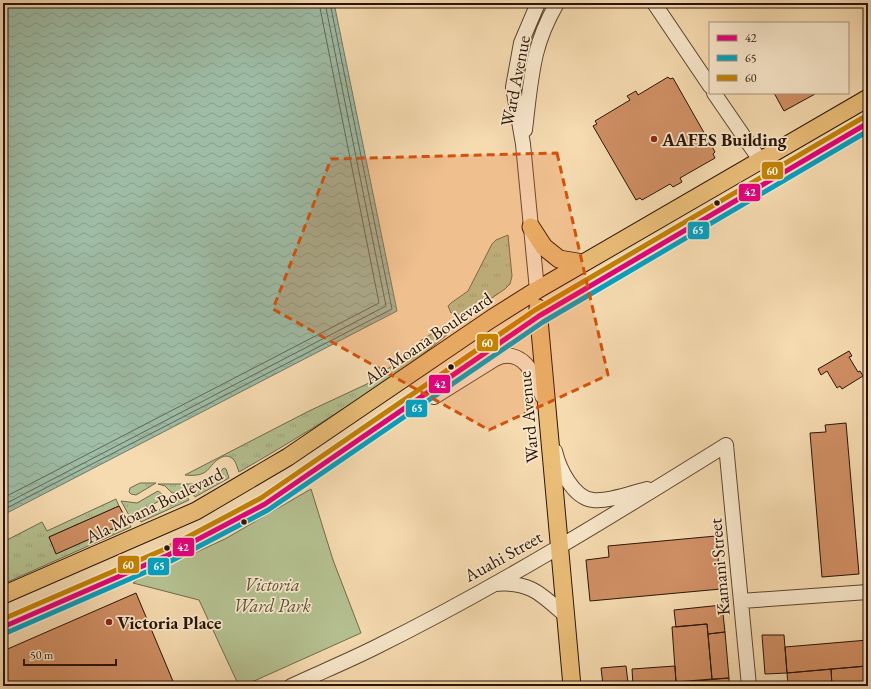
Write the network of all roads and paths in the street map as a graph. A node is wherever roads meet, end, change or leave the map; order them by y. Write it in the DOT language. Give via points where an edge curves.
graph roads {
  1 [pos="538,3"];
  2 [pos="557,3"];
  3 [pos="654,3"];
  4 [pos="709,85"];
  5 [pos="715,94"];
  6 [pos="868,98"];
  7 [pos="868,123"];
  8 [pos="523,144"];
  9 [pos="760,160"];
  10 [pos="531,227"];
  11 [pos="583,263"];
  12 [pos="537,290"];
  13 [pos="539,316"];
  14 [pos="549,426"];
  15 [pos="367,435"];
  16 [pos="726,445"];
  17 [pos="661,485"];
  18 [pos="560,547"];
  19 [pos="492,585"];
  20 [pos="868,592"];
  21 [pos="3,595"];
  22 [pos="741,602"];
  23 [pos="566,616"];
  24 [pos="3,627"];
  25 [pos="291,686"];
  26 [pos="572,686"];
  27 [pos="749,686"];
  1 -- 8 [label="street, Ward Avenue" via="521,43 513,87"];
  2 -- 8 [label="street, Ward Avenue" via="536,53"];
  3 -- 4 [label="street"];
  5 -- 9 [label="street"];
  6 -- 9 [label="main road, Ala Moana Boulevard"];
  7 -- 13 [label="main road"];
  8 -- 10 [label="street, Ward Avenue"];
  9 -- 11 [label="main road, Ala Moana Boulevard"];
  10 -- 11 [label="main road" via="544,247 559,259"];
  10 -- 12 [label="street, Ward Avenue"];
  11 -- 12 [label="main road, Ala Moana Boulevard"];
  12 -- 13 [label="main road, Ward Avenue"];
  12 -- 21 [label="main road, Ala Moana Boulevard" via="288,457 196,511"];
  13 -- 14 [label="main road, Ward Avenue"];
  13 -- 15 [label="main road"];
  14 -- 15 [label="street" via="534,374 521,360 505,355"];
  14 -- 17 [label="street" via="562,470 582,497 599,500"];
  14 -- 18 [label="main road, Ward Avenue"];
  15 -- 24 [label="main road" via="258,508 168,555"];
  16 -- 17 [label="street, Auahi Street"];
  16 -- 22 [label="street, Kamani Street"];
  17 -- 18 [label="street, Auahi Street"];
  18 -- 19 [label="street, Auahi Street"];
  18 -- 23 [label="main road, Ward Avenue"];
  19 -- 23 [label="street" via="522,585 536,591"];
  19 -- 25 [label="street, Auahi Street" via="376,647"];
  20 -- 22 [label="street"];
  22 -- 27 [label="street, Kamani Street"];
  23 -- 26 [label="main road, Ward Avenue"];
}
